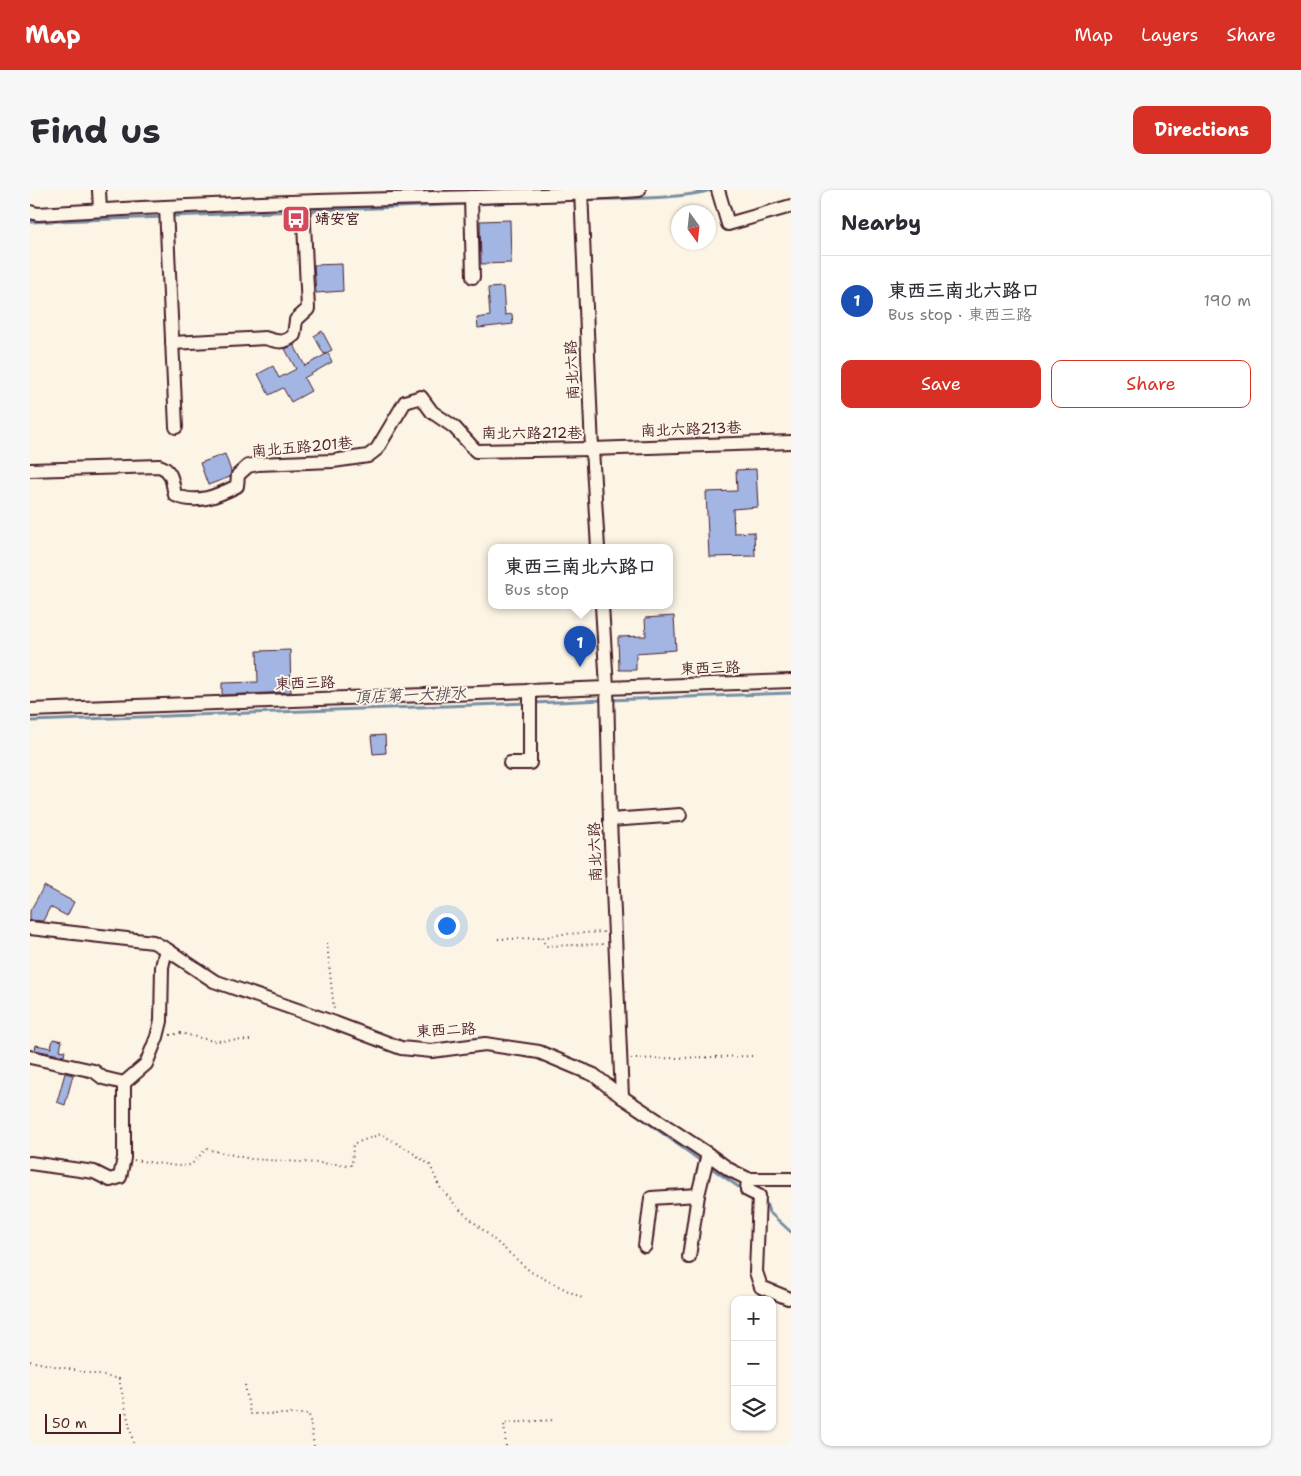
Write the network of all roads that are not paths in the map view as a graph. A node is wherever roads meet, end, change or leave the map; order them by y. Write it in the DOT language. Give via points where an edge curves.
graph roads {
  1 [pos="99,190"];
  2 [pos="639,190"];
  3 [pos="718,190"];
  4 [pos="581,192"];
  5 [pos="491,193"];
  6 [pos="380,195"];
  7 [pos="471,197"];
  8 [pos="303,202"];
  9 [pos="791,206"];
  10 [pos="166,207"];
  11 [pos="100,210"];
  12 [pos="30,212"];
  13 [pos="473,277"];
  14 [pos="172,343"];
  15 [pos="405,402"];
  16 [pos="176,427"];
  17 [pos="791,442"];
  18 [pos="592,449"];
  19 [pos="30,470"];
  20 [pos="598,544"];
  21 [pos="602,609"];
  22 [pos="791,681"];
  23 [pos="607,687"];
  24 [pos="530,690"];
  25 [pos="30,710"];
  26 [pos="510,763"];
  27 [pos="680,815"];
  28 [pos="610,820"];
  29 [pos="30,928"];
  30 [pos="166,949"];
  31 [pos="30,1057"];
  32 [pos="124,1083"];
  33 [pos="622,1097"];
  34 [pos="708,1154"];
  35 [pos="30,1163"];
  36 [pos="748,1179"];
  37 [pos="791,1179"];
  38 [pos="698,1195"];
  39 [pos="645,1246"];
  40 [pos="689,1257"];
  41 [pos="788,1298"];
  1 -- 11 [label="street"];
  2 -- 4 [label="street"];
  3 -- 9 [label="street" via="728,224"];
  4 -- 5 [label="street"];
  4 -- 18 [label="street, 南北六路"];
  5 -- 7 [label="street"];
  6 -- 7 [label="street"];
  6 -- 8 [label="street"];
  7 -- 13 [label="street"];
  8 -- 10 [label="street"];
  8 -- 14 [label="street" via="308,309 296,320 294,335 279,342 265,338"];
  10 -- 11 [label="street"];
  10 -- 14 [label="street"];
  11 -- 12 [label="street"];
  14 -- 16 [label="street"];
  15 -- 18 [label="street, 南北六路212巷" via="421,397 432,412 454,427 476,451"];
  15 -- 19 [label="street, 南北五路201巷" via="380,444 368,456 248,466 238,475 237,486 199,500 185,500 175,495 171,475 165,467"];
  17 -- 18 [label="street, 南北六路213巷"];
  18 -- 20 [label="street, 南北六路"];
  21 -- 23 [label="street, 南北六路"];
  22 -- 23 [label="street, 東西三路"];
  23 -- 24 [label="street, 東西三路"];
  23 -- 28 [label="street, 南北六路"];
  24 -- 25 [label="street, 東西三路"];
  24 -- 26 [label="street" via="530,762"];
  27 -- 28 [label="street"];
  28 -- 33 [label="street, 南北六路"];
  29 -- 30 [label="street, 東西二路" via="153,942"];
  30 -- 32 [label="street" via="162,967 162,1021 157,1037 146,1064"];
  30 -- 33 [label="street, 東西二路" via="214,981 400,1048 432,1051 485,1044 540,1052 594,1075"];
  31 -- 32 [label="street" via="94,1072 103,1078"];
  32 -- 35 [label="street" via="124,1158 120,1177 110,1180 94,1172"];
  33 -- 34 [label="street, 東西二路"];
  34 -- 36 [label="street, 東西二路"];
  34 -- 38 [label="street"];
  36 -- 37 [label="street, 東西二路"];
  36 -- 41 [label="street" via="747,1190 759,1196 756,1272 761,1287"];
  38 -- 39 [label="street" via="651,1198"];
  38 -- 40 [label="street"];
}
